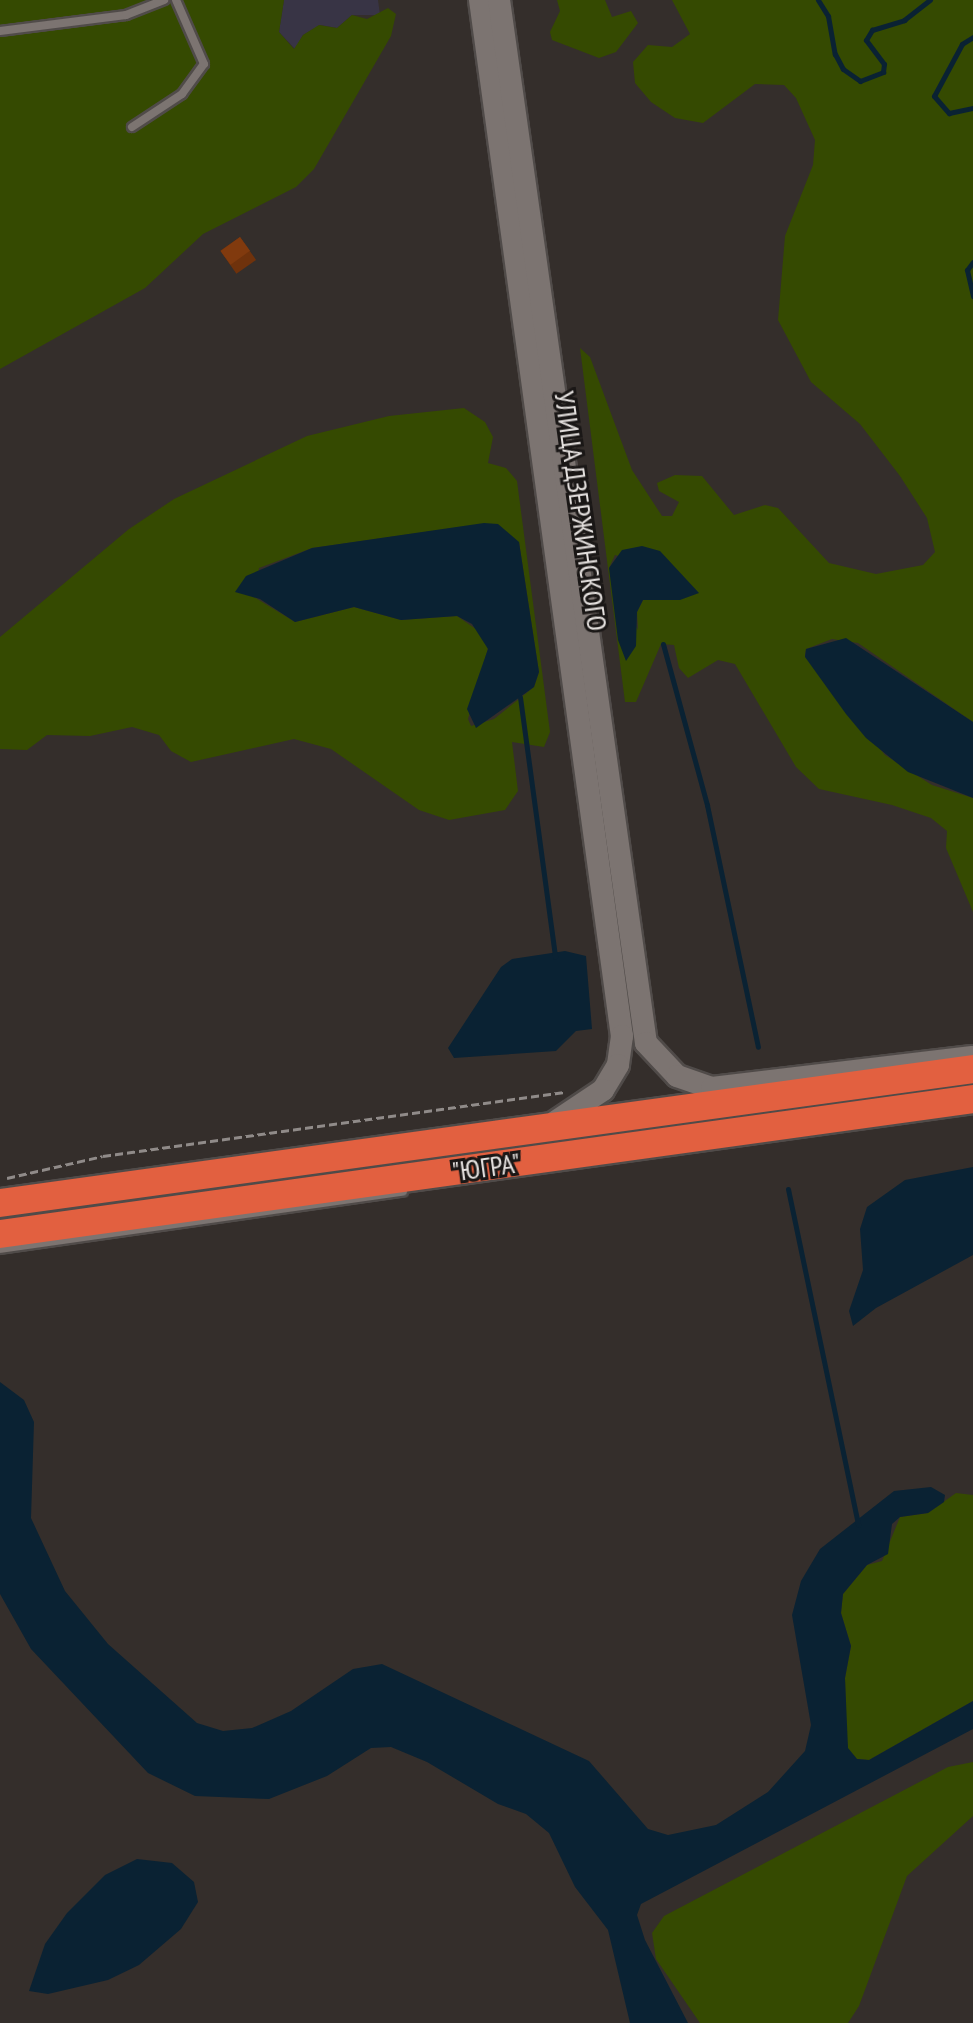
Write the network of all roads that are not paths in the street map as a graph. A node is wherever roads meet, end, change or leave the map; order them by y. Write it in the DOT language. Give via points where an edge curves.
graph roads {
  1 [pos="164,0"];
  2 [pos="176,0"];
  3 [pos="480,0"];
  4 [pos="499,0"];
  5 [pos="0,31"];
  6 [pos="132,127"];
  7 [pos="632,1029"];
  8 [pos="973,1056"];
  9 [pos="973,1069"];
  10 [pos="698,1087"];
  11 [pos="577,1099"];
  12 [pos="973,1099"];
  13 [pos="747,1100"];
  14 [pos="542,1129"];
  15 [pos="572,1154"];
  16 [pos="0,1201"];
  17 [pos="0,1234"];
  18 [pos="0,1249"];
  1 -- 5 [label="lane" via="126,15"];
  2 -- 6 [label="lane" via="204,64 182,94"];
  3 -- 7 [label="street, УЛИЦА ДЗЕРЖИНСКОГО"];
  4 -- 7 [label="street, УЛИЦА ДЗЕРЖИНСКОГО"];
  7 -- 10 [label="street" via="657,1060"];
  7 -- 11 [label="street" via="603,1090"];
  8 -- 10 [label="street" via="730,1088"];
  9 -- 13 [label="highway, \"ЮГРА\""];
  10 -- 13 [label="street"];
  11 -- 14 [label="street"];
  11 -- 16 [label="street" via="77,1180"];
  12 -- 15 [label="highway, \"ЮГРА\""];
  13 -- 14 [label="highway, \"ЮГРА\""];
  14 -- 16 [label="highway, \"ЮГРА\""];
  15 -- 17 [label="highway, \"ЮГРА\""];
  15 -- 18 [label="lane" via="369,1198"];
}
